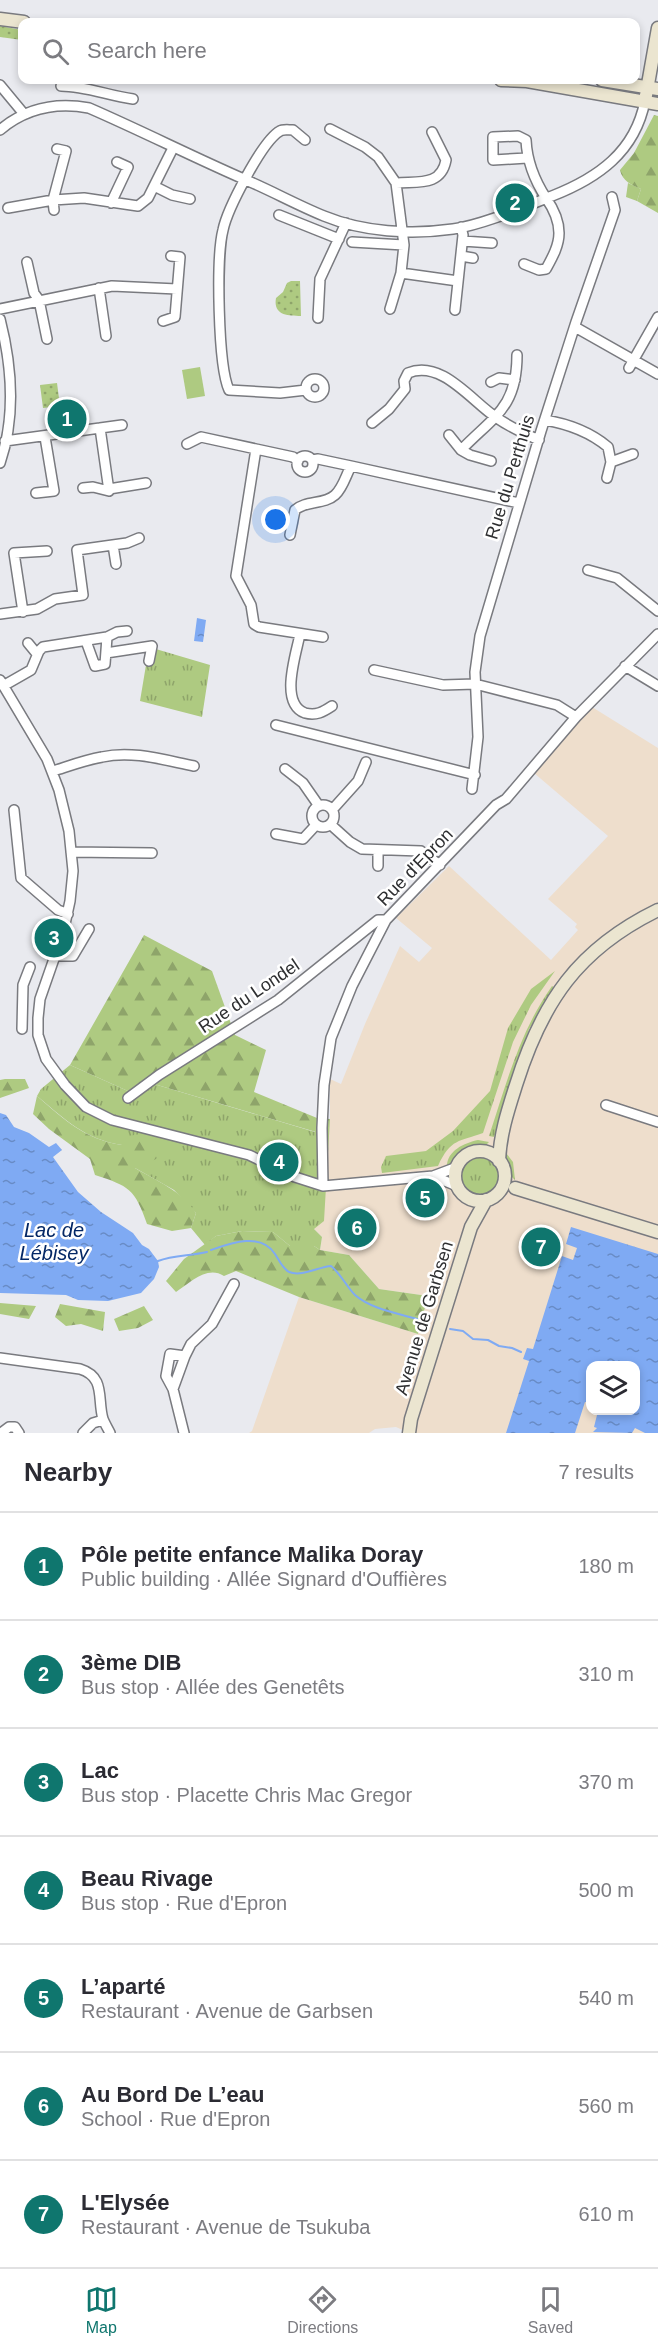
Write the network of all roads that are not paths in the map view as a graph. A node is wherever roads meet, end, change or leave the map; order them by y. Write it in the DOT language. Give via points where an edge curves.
graph roads {
  1 [pos="0,19"];
  2 [pos="18,21"];
  3 [pos="658,28"];
  4 [pos="554,84"];
  5 [pos="628,84"];
  6 [pos="0,85"];
  7 [pos="61,86"];
  8 [pos="653,88"];
  9 [pos="111,96"];
  10 [pos="133,99"];
  11 [pos="645,101"];
  12 [pos="658,104"];
  13 [pos="24,114"];
  14 [pos="105,115"];
  15 [pos="330,129"];
  16 [pos="0,130"];
  17 [pos="432,132"];
  18 [pos="305,140"];
  19 [pos="173,148"];
  20 [pos="57,149"];
  21 [pos="527,158"];
  22 [pos="117,162"];
  23 [pos="245,180"];
  24 [pos="396,183"];
  25 [pos="154,186"];
  26 [pos="612,197"];
  27 [pos="546,198"];
  28 [pos="190,199"];
  29 [pos="111,203"];
  30 [pos="53,205"];
  31 [pos="8,208"];
  32 [pos="279,215"];
  33 [pos="346,223"];
  34 [pos="461,227"];
  35 [pos="402,231"];
  36 [pos="339,239"];
  37 [pos="462,240"];
  38 [pos="352,242"];
  39 [pos="492,243"];
  40 [pos="404,245"];
  41 [pos="171,256"];
  42 [pos="461,256"];
  43 [pos="473,258"];
  44 [pos="27,262"];
  45 [pos="524,264"];
  46 [pos="401,273"];
  47 [pos="458,281"];
  48 [pos="99,288"];
  49 [pos="177,289"];
  50 [pos="39,300"];
  51 [pos="0,309"];
  52 [pos="390,309"];
  53 [pos="455,310"];
  54 [pos="658,317"];
  55 [pos="318,318"];
  56 [pos="0,319"];
  57 [pos="163,321"];
  58 [pos="575,327"];
  59 [pos="106,336"];
  60 [pos="47,339"];
  61 [pos="517,355"];
  62 [pos="631,364"];
  63 [pos="658,374"];
  64 [pos="514,380"];
  65 [pos="491,382"];
  66 [pos="306,390"];
  67 [pos="496,418"];
  68 [pos="545,420"];
  69 [pos="372,423"];
  70 [pos="122,425"];
  71 [pos="100,428"];
  72 [pos="449,435"];
  73 [pos="45,437"];
  74 [pos="539,440"];
  75 [pos="5,441"];
  76 [pos="187,444"];
  77 [pos="256,449"];
  78 [pos="461,450"];
  79 [pos="633,454"];
  80 [pos="491,461"];
  81 [pos="611,462"];
  82 [pos="0,463"];
  83 [pos="351,466"];
  84 [pos="607,478"];
  85 [pos="146,483"];
  86 [pos="83,488"];
  87 [pos="109,489"];
  88 [pos="36,493"];
  89 [pos="519,503"];
  90 [pos="290,535"];
  91 [pos="139,538"];
  92 [pos="113,545"];
  93 [pos="47,551"];
  94 [pos="116,564"];
  95 [pos="588,570"];
  96 [pos="658,610"];
  97 [pos="23,612"];
  98 [pos="0,614"];
  99 [pos="128,631"];
  100 [pos="300,634"];
  101 [pos="658,634"];
  102 [pos="107,637"];
  103 [pos="322,637"];
  104 [pos="86,640"];
  105 [pos="28,643"];
  106 [pos="106,653"];
  107 [pos="38,654"];
  108 [pos="149,661"];
  109 [pos="626,666"];
  110 [pos="374,670"];
  111 [pos="2,683"];
  112 [pos="475,684"];
  113 [pos="658,686"];
  114 [pos="332,706"];
  115 [pos="576,717"];
  116 [pos="276,724"];
  117 [pos="366,762"];
  118 [pos="194,766"];
  119 [pos="285,769"];
  120 [pos="52,771"];
  121 [pos="475,775"];
  122 [pos="472,789"];
  123 [pos="319,806"];
  124 [pos="14,810"];
  125 [pos="332,810"];
  126 [pos="330,824"];
  127 [pos="316,825"];
  128 [pos="276,834"];
  129 [pos="378,850"];
  130 [pos="71,852"];
  131 [pos="152,853"];
  132 [pos="440,865"];
  133 [pos="378,866"];
  134 [pos="658,910"];
  135 [pos="68,914"];
  136 [pos="386,920"];
  137 [pos="89,929"];
  138 [pos="56,956"];
  139 [pos="30,967"];
  140 [pos="22,998"];
  141 [pos="40,999"];
  142 [pos="22,1029"];
  143 [pos="128,1098"];
  144 [pos="606,1105"];
  145 [pos="658,1122"];
  146 [pos="503,1126"];
  147 [pos="483,1152"];
  148 [pos="499,1161"];
  149 [pos="457,1167"];
  150 [pos="504,1174"];
  151 [pos="433,1176"];
  152 [pos="323,1186"];
  153 [pos="515,1188"];
  154 [pos="461,1191"];
  155 [pos="499,1192"];
  156 [pos="486,1200"];
  157 [pos="471,1227"];
  158 [pos="658,1232"];
  159 [pos="234,1284"];
  160 [pos="185,1356"];
  161 [pos="0,1358"];
  162 [pos="174,1389"];
  163 [pos="411,1419"];
  164 [pos="103,1420"];
  165 [pos="1,1433"];
  166 [pos="18,1433"];
  167 [pos="83,1433"];
  168 [pos="110,1433"];
  169 [pos="184,1433"];
  170 [pos="403,1433"];
  171 [pos="409,1433"];
  1 -- 2 [label="main road"];
  3 -- 8 [label="main road"];
  4 -- 11 [label="main road"];
  5 -- 8 [label="main road"];
  6 -- 13 [label="street"];
  7 -- 9 [label="street"];
  8 -- 11 [label="main road"];
  9 -- 10 [label="street"];
  9 -- 14 [label="street"];
  11 -- 12 [label="main road"];
  11 -- 27 [label="street" via="638,126 617,158 592,178"];
  13 -- 14 [label="street" via="60,105 89,108"];
  13 -- 16 [label="street"];
  14 -- 19 [label="street"];
  15 -- 24 [label="street" via="378,157"];
  17 -- 24 [label="street" via="446,160 440,176"];
  18 -- 23 [label="street" via="293,130 281,130"];
  19 -- 23 [label="street"];
  19 -- 25 [label="street"];
  20 -- 30 [label="street" via="66,151"];
  21 -- 27 [label="street"];
  22 -- 29 [label="street" via="128,167"];
  23 -- 33 [label="street"];
  23 -- 66 [label="street" via="221,240 219,277 225,382 234,391"];
  24 -- 35 [label="street"];
  25 -- 28 [label="street"];
  25 -- 29 [label="street" via="138,206"];
  26 -- 58 [label="street, Rue du Perthuis" via="615,210"];
  27 -- 34 [label="street"];
  27 -- 45 [label="street" via="558,224 555,252 546,269"];
  29 -- 30 [label="street" via="84,198"];
  30 -- 31 [label="street"];
  32 -- 36 [label="street"];
  33 -- 35 [label="street"];
  33 -- 36 [label="street"];
  34 -- 35 [label="street"];
  34 -- 37 [label="street"];
  35 -- 40 [label="street"];
  36 -- 55 [label="street" via="320,279"];
  37 -- 39 [label="street"];
  37 -- 42 [label="street"];
  38 -- 40 [label="street"];
  40 -- 46 [label="street"];
  41 -- 49 [label="street" via="180,257"];
  42 -- 43 [label="street"];
  42 -- 47 [label="street"];
  44 -- 50 [label="street"];
  46 -- 47 [label="street"];
  46 -- 52 [label="street"];
  47 -- 53 [label="street"];
  48 -- 49 [label="street" via="129,285"];
  48 -- 50 [label="street"];
  48 -- 59 [label="street"];
  49 -- 57 [label="street" via="175,317"];
  50 -- 51 [label="street"];
  50 -- 60 [label="street"];
  54 -- 62 [label="street"];
  56 -- 75 [label="street" via="11,381"];
  58 -- 62 [label="street"];
  58 -- 68 [label="street, Rue du Perthuis"];
  61 -- 64 [label="street"];
  62 -- 63 [label="street"];
  64 -- 65 [label="street" via="498,378"];
  64 -- 67 [label="street" via="509,401"];
  67 -- 69 [label="street" via="446,378 415,371 405,376 405,389"];
  67 -- 74 [label="street"];
  67 -- 78 [label="street"];
  68 -- 74 [label="street, Rue du Perthuis"];
  68 -- 81 [label="street" via="594,435 608,447"];
  70 -- 71 [label="street"];
  71 -- 73 [label="street"];
  71 -- 87 [label="street"];
  72 -- 78 [label="street"];
  73 -- 75 [label="street"];
  73 -- 88 [label="street" via="54,491"];
  74 -- 89 [label="street, Rue du Perthuis"];
  75 -- 82 [label="street"];
  76 -- 77 [label="street" via="201,437"];
  77 -- 83 [label="street" via="293,457 300,471 307,472 313,467 312,460"];
  77 -- 100 [label="street" via="236,576 251,604 254,624"];
  78 -- 80 [label="street"];
  79 -- 81 [label="street"];
  81 -- 84 [label="street"];
  83 -- 89 [label="street"];
  83 -- 90 [label="street" via="333,497 295,510"];
  85 -- 87 [label="street"];
  86 -- 87 [label="street"];
  89 -- 112 [label="street, Rue du Perthuis" via="480,636"];
  91 -- 92 [label="street"];
  92 -- 94 [label="street"];
  92 -- 97 [label="street" via="77,550 84,595 56,599"];
  93 -- 97 [label="street" via="14,553"];
  95 -- 96 [label="street" via="617,578"];
  97 -- 98 [label="street"];
  99 -- 102 [label="street"];
  100 -- 103 [label="street"];
  100 -- 114 [label="street" via="290,689 293,704 309,714 322,713"];
  101 -- 109 [label="street, Rue d'Epron"];
  102 -- 104 [label="street"];
  102 -- 106 [label="street"];
  104 -- 106 [label="street" via="95,666 105,664"];
  104 -- 107 [label="street" via="43,647"];
  105 -- 107 [label="street"];
  106 -- 108 [label="street" via="153,642"];
  107 -- 111 [label="street" via="35,673"];
  109 -- 113 [label="street"];
  109 -- 115 [label="street, Rue d'Epron"];
  110 -- 112 [label="street" via="443,685"];
  111 -- 120 [label="street"];
  112 -- 115 [label="street" via="557,705"];
  112 -- 121 [label="street, Rue du Perthuis"];
  115 -- 132 [label="street, Rue d'Epron" via="518,786"];
  116 -- 121 [label="street"];
  117 -- 125 [label="street" via="358,781"];
  118 -- 120 [label="street" via="119,755"];
  119 -- 123 [label="street" via="303,783"];
  120 -- 130 [label="street" via="65,810"];
  121 -- 122 [label="street, Rue du Perthuis"];
  123 -- 125 [label="street"];
  123 -- 127 [label="street" via="312,813"];
  124 -- 135 [label="street" via="21,878"];
  125 -- 126 [label="street"];
  126 -- 127 [label="street"];
  126 -- 129 [label="street" via="358,847"];
  127 -- 128 [label="street" via="303,839"];
  129 -- 132 [label="street" via="421,851"];
  129 -- 133 [label="street"];
  130 -- 131 [label="street"];
  130 -- 135 [label="street"];
  132 -- 136 [label="street, Rue d'Epron"];
  134 -- 146 [label="main road" via="595,950 552,1000 528,1050"];
  135 -- 138 [label="street"];
  136 -- 143 [label="street, Rue du Londel" via="378,920 278,1000"];
  136 -- 152 [label="street, Rue d'Epron" via="331,1038 323,1106"];
  137 -- 138 [label="street" via="73,956"];
  138 -- 141 [label="street"];
  139 -- 140 [label="street" via="22,985"];
  140 -- 141 [label="street"];
  140 -- 142 [label="street"];
  141 -- 152 [label="street" via="38,1035 45,1059 86,1107 112,1120 249,1155"];
  144 -- 145 [label="street"];
  146 -- 147 [label="main road"];
  146 -- 148 [label="main road"];
  147 -- 148 [label="main road"];
  147 -- 149 [label="main road" via="470,1153"];
  148 -- 150 [label="main road"];
  149 -- 151 [label="street"];
  149 -- 154 [label="main road" via="455,1177"];
  150 -- 153 [label="main road"];
  150 -- 155 [label="main road"];
  151 -- 152 [label="street"];
  151 -- 154 [label="street"];
  153 -- 155 [label="main road"];
  153 -- 158 [label="main road"];
  154 -- 156 [label="main road" via="472,1200"];
  154 -- 157 [label="main road"];
  155 -- 156 [label="main road"];
  156 -- 157 [label="main road, Avenue de Garbsen"];
  157 -- 163 [label="main road, Avenue de Garbsen"];
  159 -- 160 [label="street" via="212,1324 191,1344"];
  160 -- 162 [label="street"];
  160 -- 162 [label="street" via="170,1354 166,1376"];
  161 -- 164 [label="street" via="91,1373 99,1388"];
  162 -- 169 [label="street"];
  163 -- 170 [label="main road, Avenue de Garbsen"];
  163 -- 171 [label="main road, Avenue de Garbsen"];
  164 -- 167 [label="street"];
  164 -- 168 [label="street"];
  165 -- 166 [label="street" via="15,1427"];
}
